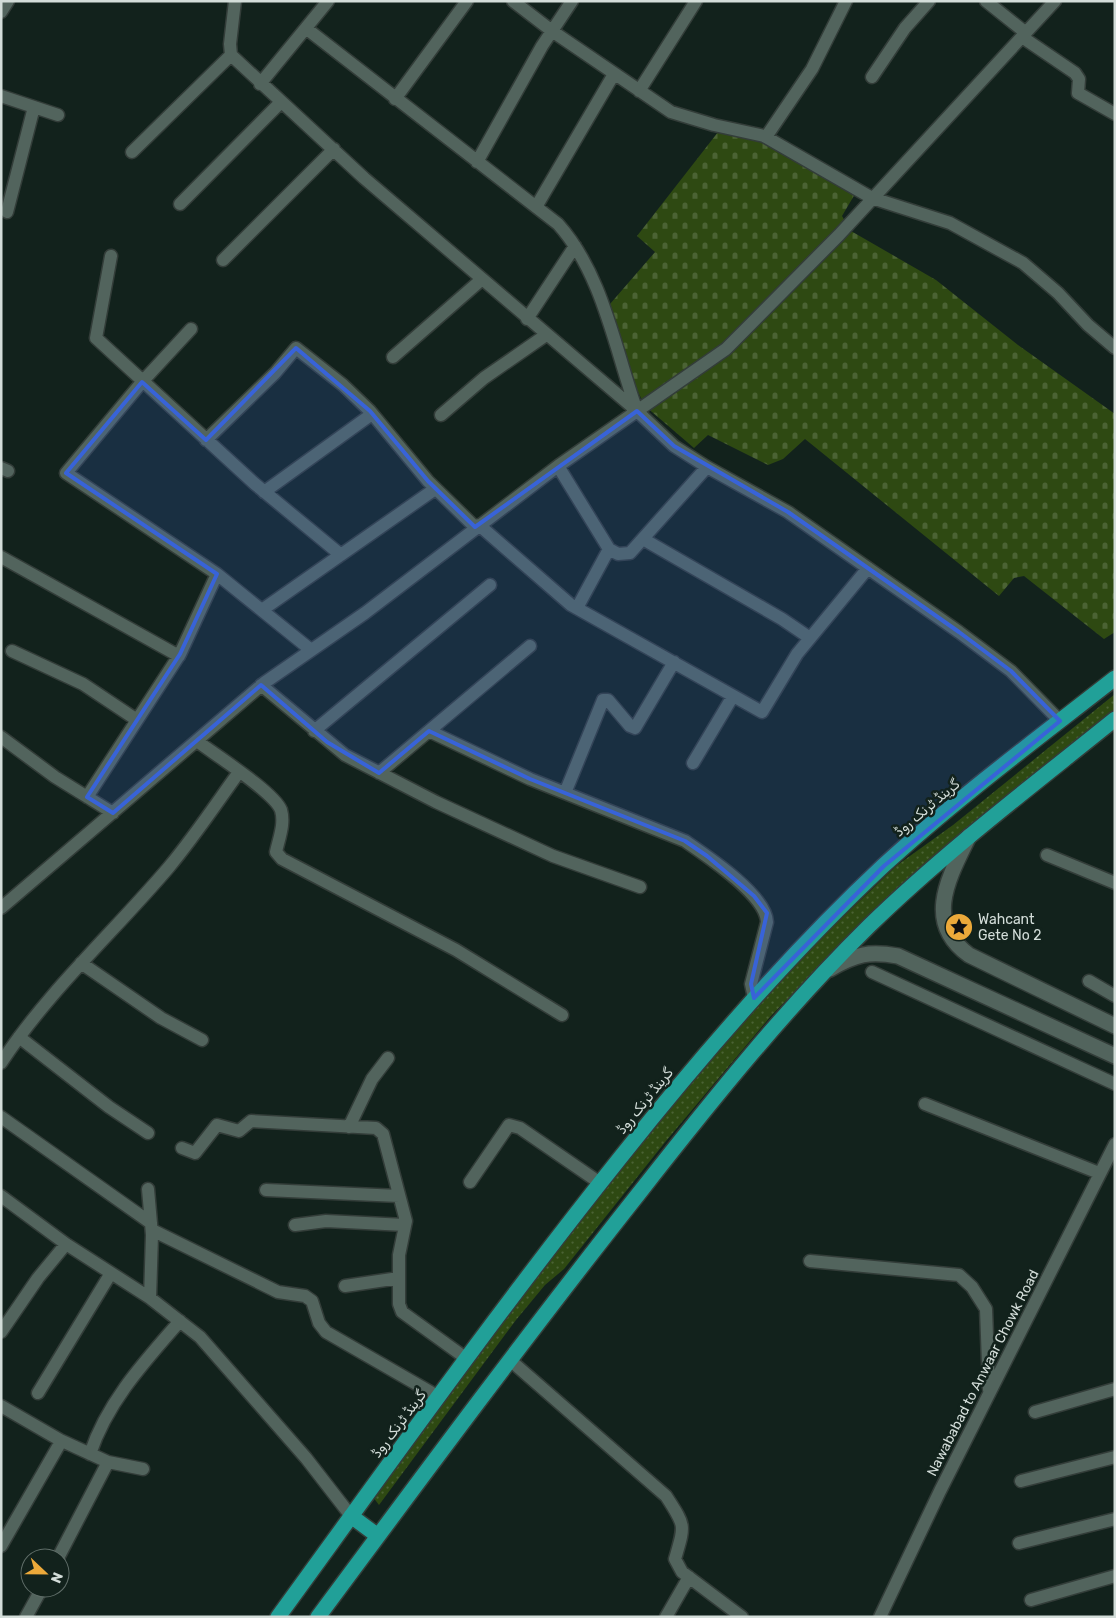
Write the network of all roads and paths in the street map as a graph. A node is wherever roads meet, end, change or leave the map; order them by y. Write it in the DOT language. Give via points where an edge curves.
graph roads {
  1 [pos="8,1"];
  2 [pos="235,1"];
  3 [pos="328,1"];
  4 [pos="466,1"];
  5 [pos="513,1"];
  6 [pos="572,1"];
  7 [pos="696,1"];
  8 [pos="846,1"];
  9 [pos="929,1"];
  10 [pos="986,1"];
  11 [pos="1055,1"];
  12 [pos="687,7"];
  13 [pos="1,12"];
  14 [pos="307,29"];
  15 [pos="552,31"];
  16 [pos="1024,35"];
  17 [pos="231,55"];
  18 [pos="614,74"];
  19 [pos="872,77"];
  20 [pos="260,84"];
  21 [pos="638,91"];
  22 [pos="2,97"];
  23 [pos="395,99"];
  24 [pos="280,102"];
  25 [pos="34,107"];
  26 [pos="1113,109"];
  27 [pos="58,115"];
  28 [pos="766,137"];
  29 [pos="334,149"];
  30 [pos="132,152"];
  31 [pos="477,162"];
  32 [pos="872,198"];
  33 [pos="180,204"];
  34 [pos="536,208"];
  35 [pos="7,212"];
  36 [pos="575,246"];
  37 [pos="111,256"];
  38 [pos="223,260"];
  39 [pos="481,280"];
  40 [pos="527,319"];
  41 [pos="191,329"];
  42 [pos="546,335"];
  43 [pos="1113,342"];
  44 [pos="393,357"];
  45 [pos="142,382"];
  46 [pos="638,412"];
  47 [pos="372,414"];
  48 [pos="441,415"];
  49 [pos="206,440"];
  50 [pos="558,466"];
  51 [pos="707,467"];
  52 [pos="435,489"];
  53 [pos="264,492"];
  54 [pos="477,526"];
  55 [pos="642,539"];
  56 [pos="609,549"];
  57 [pos="340,555"];
  58 [pos="1,557"];
  59 [pos="868,568"];
  60 [pos="218,574"];
  61 [pos="490,586"];
  62 [pos="577,608"];
  63 [pos="262,610"];
  64 [pos="810,638"];
  65 [pos="530,646"];
  66 [pos="12,650"];
  67 [pos="312,650"];
  68 [pos="179,656"];
  69 [pos="674,662"];
  70 [pos="1115,678"];
  71 [pos="261,685"];
  72 [pos="733,696"];
  73 [pos="1115,719"];
  74 [pos="137,720"];
  75 [pos="1060,721"];
  76 [pos="314,731"];
  77 [pos="429,731"];
  78 [pos="1,737"];
  79 [pos="196,742"];
  80 [pos="693,763"];
  81 [pos="239,772"];
  82 [pos="379,773"];
  83 [pos="565,793"];
  84 [pos="87,797"];
  85 [pos="113,813"];
  86 [pos="969,836"];
  87 [pos="1047,855"];
  88 [pos="1115,883"];
  89 [pos="640,887"];
  90 [pos="1,908"];
  91 [pos="81,963"];
  92 [pos="824,972"];
  93 [pos="872,972"];
  94 [pos="1089,981"];
  95 [pos="1115,996"];
  96 [pos="754,998"];
  97 [pos="562,1015"];
  98 [pos="1115,1026"];
  99 [pos="19,1037"];
  100 [pos="202,1040"];
  101 [pos="1115,1056"];
  102 [pos="388,1058"];
  103 [pos="1,1063"];
  104 [pos="1115,1084"];
  105 [pos="925,1104"];
  106 [pos="1,1117"];
  107 [pos="349,1127"];
  108 [pos="148,1132"];
  109 [pos="1115,1144"];
  110 [pos="182,1148"];
  111 [pos="1099,1173"];
  112 [pos="470,1182"];
  113 [pos="600,1183"];
  114 [pos="148,1189"];
  115 [pos="266,1190"];
  116 [pos="1,1196"];
  117 [pos="399,1196"];
  118 [pos="295,1225"];
  119 [pos="405,1225"];
  120 [pos="151,1227"];
  121 [pos="66,1244"];
  122 [pos="810,1261"];
  123 [pos="111,1273"];
  124 [pos="399,1278"];
  125 [pos="345,1286"];
  126 [pos="150,1298"];
  127 [pos="180,1321"];
  128 [pos="1,1332"];
  129 [pos="467,1359"];
  130 [pos="510,1360"];
  131 [pos="1115,1390"];
  132 [pos="38,1393"];
  133 [pos="989,1393"];
  134 [pos="439,1397"];
  135 [pos="1,1406"];
  136 [pos="1035,1412"];
  137 [pos="59,1445"];
  138 [pos="90,1454"];
  139 [pos="1115,1457"];
  140 [pos="108,1462"];
  141 [pos="143,1469"];
  142 [pos="1021,1481"];
  143 [pos="351,1516"];
  144 [pos="1115,1519"];
  145 [pos="378,1536"];
  146 [pos="1019,1543"];
  147 [pos="1,1546"];
  148 [pos="63,1548"];
  149 [pos="1115,1576"];
  150 [pos="689,1577"];
  151 [pos="36,1598"];
  152 [pos="1031,1600"];
  153 [pos="26,1617"];
  154 [pos="278,1617"];
  155 [pos="318,1617"];
  156 [pos="666,1617"];
  157 [pos="742,1617"];
  158 [pos="880,1617"];
  1 -- 13 [label="street"];
  2 -- 17 [label="street"];
  3 -- 14 [label="street"];
  4 -- 23 [label="street"];
  5 -- 15 [label="street"];
  6 -- 15 [label="street"];
  7 -- 12 [label="street"];
  8 -- 28 [label="street" via="812,69"];
  9 -- 19 [label="street" via="905,28"];
  10 -- 16 [label="street"];
  11 -- 16 [label="street"];
  12 -- 21 [label="street"];
  14 -- 20 [label="street"];
  14 -- 23 [label="street"];
  15 -- 18 [label="street"];
  15 -- 31 [label="street"];
  16 -- 26 [label="street" via="1075,73 1079,79 1078,94"];
  16 -- 32 [label="street"];
  17 -- 20 [label="street"];
  17 -- 30 [label="street"];
  18 -- 21 [label="street"];
  18 -- 34 [label="street"];
  20 -- 24 [label="street"];
  21 -- 28 [label="street" via="671,112"];
  22 -- 25 [label="street"];
  23 -- 31 [label="street"];
  24 -- 29 [label="street"];
  24 -- 33 [label="street"];
  25 -- 27 [label="street"];
  25 -- 35 [label="street"];
  28 -- 32 [label="street"];
  29 -- 38 [label="street"];
  29 -- 39 [label="street"];
  31 -- 34 [label="street"];
  32 -- 43 [label="street" via="950,223 1023,263"];
  32 -- 46 [label="street" via="781,296 726,349"];
  34 -- 36 [label="street" via="558,224"];
  36 -- 40 [label="street"];
  36 -- 46 [label="street" via="593,282"];
  37 -- 45 [label="street" via="96,338"];
  39 -- 40 [label="street"];
  39 -- 44 [label="street"];
  40 -- 42 [label="street"];
  41 -- 45 [label="street"];
  42 -- 46 [label="street"];
  42 -- 48 [label="street" via="484,378"];
  45 -- 49 [label="street"];
  45 -- 60 [label="street" via="66,473"];
  46 -- 50 [label="street"];
  46 -- 51 [label="street" via="674,446"];
  47 -- 49 [label="street" via="343,385 296,348"];
  47 -- 52 [label="street"];
  47 -- 53 [label="street"];
  49 -- 53 [label="street"];
  50 -- 54 [label="street"];
  50 -- 56 [label="street"];
  51 -- 55 [label="street"];
  51 -- 59 [label="street" via="788,512"];
  52 -- 54 [label="street"];
  52 -- 57 [label="street"];
  53 -- 57 [label="street"];
  54 -- 62 [label="street"];
  54 -- 67 [label="street"];
  55 -- 56 [label="street" via="630,553 618,554"];
  55 -- 64 [label="street"];
  56 -- 62 [label="street"];
  57 -- 63 [label="street"];
  58 -- 68 [label="street"];
  59 -- 64 [label="street"];
  59 -- 75 [label="street" via="1011,671"];
  60 -- 63 [label="street"];
  60 -- 68 [label="street"];
  61 -- 76 [label="street"];
  62 -- 69 [label="street"];
  63 -- 67 [label="street"];
  64 -- 72 [label="street" via="762,712"];
  65 -- 77 [label="street"];
  66 -- 74 [label="street" via="83,684"];
  67 -- 71 [label="street"];
  68 -- 74 [label="street"];
  69 -- 72 [label="street"];
  69 -- 83 [label="street" via="635,728 608,700 603,700"];
  70 -- 75 [label="highway, گرینڈ ٹرنک روڈ"];
  71 -- 76 [label="street"];
  71 -- 79 [label="street"];
  72 -- 80 [label="street"];
  73 -- 86 [label="highway"];
  74 -- 84 [label="street"];
  75 -- 96 [label="highway, گرینڈ ٹرنک روڈ" via="1011,757 884,866"];
  76 -- 82 [label="street" via="345,755"];
  77 -- 82 [label="street"];
  77 -- 83 [label="street"];
  78 -- 84 [label="street"];
  79 -- 81 [label="street"];
  79 -- 85 [label="street"];
  81 -- 91 [label="street" via="169,867"];
  81 -- 97 [label="street" via="270,795 280,809 283,824 276,852 282,859 456,950"];
  82 -- 89 [label="street" via="553,856"];
  83 -- 96 [label="street" via="685,841 754,896 767,913 751,984"];
  84 -- 85 [label="street"];
  85 -- 90 [label="street"];
  86 -- 92 [label="highway"];
  86 -- 98 [label="main road" via="943,900 948,928 956,946"];
  87 -- 88 [label="street"];
  91 -- 99 [label="street"];
  91 -- 100 [label="street" via="161,1018"];
  92 -- 101 [label="main road" via="857,955 881,953 898,956"];
  92 -- 130 [label="highway" via="706,1108"];
  93 -- 104 [label="street"];
  94 -- 95 [label="street"];
  96 -- 113 [label="highway, گرینڈ ٹرنک روڈ"];
  99 -- 103 [label="street"];
  99 -- 108 [label="street" via="110,1108"];
  102 -- 107 [label="street" via="372,1079"];
  105 -- 111 [label="street"];
  106 -- 120 [label="street"];
  107 -- 110 [label="street" via="251,1121 239,1131 217,1126 195,1153"];
  107 -- 117 [label="street" via="376,1128 383,1134"];
  109 -- 111 [label="street, Nawababad to Anwaar Chowk Road"];
  111 -- 133 [label="street, Nawababad to Anwaar Chowk Road"];
  112 -- 113 [label="street" via="509,1125 520,1128"];
  113 -- 129 [label="highway, گرینڈ ٹرنک روڈ"];
  114 -- 120 [label="street"];
  115 -- 117 [label="street"];
  116 -- 121 [label="street"];
  117 -- 119 [label="street"];
  118 -- 119 [label="street" via="326,1221"];
  119 -- 124 [label="street" via="399,1255"];
  120 -- 126 [label="street"];
  120 -- 134 [label="street" via="278,1292 312,1300 319,1323 326,1332"];
  121 -- 123 [label="street"];
  121 -- 128 [label="street"];
  122 -- 133 [label="street" via="959,1275 966,1279 986,1309"];
  123 -- 126 [label="street"];
  123 -- 132 [label="street"];
  124 -- 125 [label="street"];
  124 -- 129 [label="street" via="402,1312"];
  126 -- 127 [label="street"];
  127 -- 138 [label="street" via="126,1386 104,1420"];
  127 -- 143 [label="street" via="200,1337 262,1406"];
  129 -- 134 [label="highway, گرینڈ ٹرنک روڈ"];
  130 -- 145 [label="highway"];
  130 -- 150 [label="street" via="666,1496 684,1528 675,1559"];
  131 -- 136 [label="street"];
  133 -- 158 [label="street, Nawababad to Anwaar Chowk Road"];
  134 -- 143 [label="highway, گرینڈ ٹرنک روڈ"];
  135 -- 138 [label="street"];
  137 -- 147 [label="street"];
  138 -- 140 [label="street"];
  139 -- 142 [label="street"];
  140 -- 141 [label="street"];
  140 -- 148 [label="street"];
  143 -- 145 [label="highway"];
  143 -- 154 [label="highway, گرینڈ ٹرنک روڈ"];
  144 -- 146 [label="street"];
  145 -- 155 [label="highway"];
  149 -- 152 [label="street"];
  150 -- 156 [label="street"];
  150 -- 157 [label="street"];
  151 -- 153 [label="street"];
}
